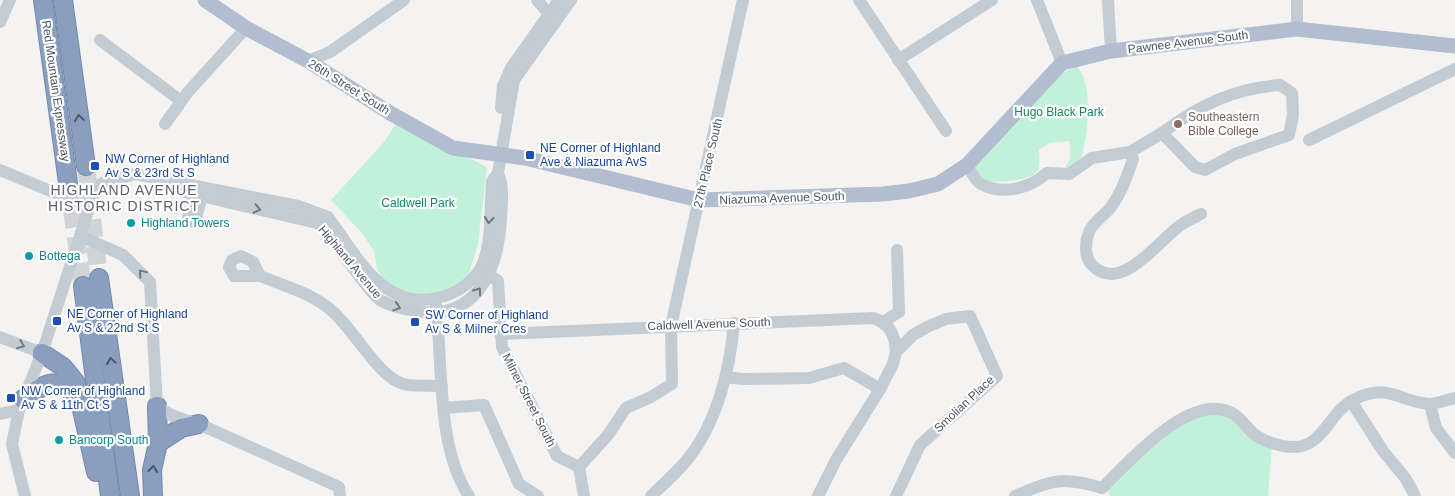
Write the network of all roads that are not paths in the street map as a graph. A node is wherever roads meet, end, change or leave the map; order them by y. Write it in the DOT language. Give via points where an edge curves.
graph roads {
  1 [pos="10,0"];
  2 [pos="43,0"];
  3 [pos="63,0"];
  4 [pos="205,0"];
  5 [pos="404,0"];
  6 [pos="537,0"];
  7 [pos="558,0"];
  8 [pos="571,0"];
  9 [pos="743,0"];
  10 [pos="858,0"];
  11 [pos="992,0"];
  12 [pos="1038,0"];
  13 [pos="1108,0"];
  14 [pos="1297,0"];
  15 [pos="553,18"];
  16 [pos="0,22"];
  17 [pos="246,28"];
  18 [pos="1297,29"];
  19 [pos="100,40"];
  20 [pos="1455,46"];
  21 [pos="1111,51"];
  22 [pos="898,60"];
  23 [pos="308,61"];
  24 [pos="1062,63"];
  25 [pos="1455,69"];
  26 [pos="181,102"];
  27 [pos="165,124"];
  28 [pos="946,131"];
  29 [pos="1162,133"];
  30 [pos="1309,140"];
  31 [pos="501,154"];
  32 [pos="1132,155"];
  33 [pos="966,165"];
  34 [pos="86,166"];
  35 [pos="0,170"];
  36 [pos="68,183"];
  37 [pos="199,191"];
  38 [pos="699,200"];
  39 [pos="89,207"];
  40 [pos="1200,214"];
  41 [pos="80,236"];
  42 [pos="897,250"];
  43 [pos="485,272"];
  44 [pos="260,276"];
  45 [pos="99,278"];
  46 [pos="82,286"];
  47 [pos="435,298"];
  48 [pos="437,313"];
  49 [pos="883,322"];
  50 [pos="734,323"];
  51 [pos="671,326"];
  52 [pos="500,334"];
  53 [pos="0,337"];
  54 [pos="896,352"];
  55 [pos="42,353"];
  56 [pos="726,377"];
  57 [pos="442,386"];
  58 [pos="880,389"];
  59 [pos="1455,398"];
  60 [pos="80,400"];
  61 [pos="1351,401"];
  62 [pos="21,404"];
  63 [pos="1430,404"];
  64 [pos="157,406"];
  65 [pos="444,408"];
  66 [pos="0,414"];
  67 [pos="199,424"];
  68 [pos="158,443"];
  69 [pos="1455,453"];
  70 [pos="579,467"];
  71 [pos="340,491"];
  72 [pos="1104,492"];
  73 [pos="25,496"];
  74 [pos="101,496"];
  75 [pos="110,496"];
  76 [pos="130,496"];
  77 [pos="153,496"];
  78 [pos="469,496"];
  79 [pos="538,496"];
  80 [pos="584,496"];
  81 [pos="651,496"];
  82 [pos="818,496"];
  83 [pos="896,496"];
  84 [pos="1015,496"];
  85 [pos="1415,496"];
  1 -- 16 [label="street"];
  2 -- 36 [label="highway, Red Mountain Expressway"];
  34 -- 3 [label="highway, Red Mountain Expressway, one-way"];
  4 -- 17 [label="main road, 26th Street South"];
  5 -- 23 [label="street" via="330,52"];
  6 -- 15 [label="street"];
  7 -- 15 [label="street, Highland Avenue"];
  8 -- 15 [label="street, Highland Avenue"];
  9 -- 38 [label="street, 27th Place South"];
  10 -- 22 [label="street"];
  11 -- 22 [label="street"];
  12 -- 24 [label="street"];
  13 -- 21 [label="street"];
  14 -- 18 [label="street"];
  15 -- 31 [label="street, Highland Avenue" via="511,68 502,86 500,117 504,124"];
  17 -- 23 [label="main road, 26th Street South"];
  17 -- 26 [label="street"];
  18 -- 20 [label="main road, Pawnee Avenue South"];
  18 -- 21 [label="main road, Pawnee Avenue South"];
  19 -- 26 [label="street"];
  21 -- 24 [label="main road, Pawnee Avenue South"];
  22 -- 28 [label="street"];
  23 -- 31 [label="main road, 26th Street South" via="453,148"];
  24 -- 33 [label="main road"];
  25 -- 30 [label="street"];
  26 -- 27 [label="street"];
  29 -- 29 [label="street" via="1188,114 1222,97 1256,86 1280,84 1292,93 1293,116 1289,135 1235,154 1205,170 1195,167"];
  29 -- 32 [label="street"];
  31 -- 38 [label="main road, Niazuma Avenue South"];
  31 -- 43 [label="street, Highland Avenue" via="498,173 502,182 500,238"];
  32 -- 33 [label="street" via="1092,158 1069,174 1048,173 1019,188 1003,191 979,183"];
  32 -- 40 [label="street" via="1124,185 1110,208 1089,231 1088,260 1098,272 1107,275 1137,266 1178,227"];
  33 -- 38 [label="main road, Niazuma Avenue South" via="938,184 909,191"];
  35 -- 39 [label="street"];
  37 -- 39 [label="street, Highland Avenue" via="134,181 125,176 102,183"];
  37 -- 47 [label="street, Highland Avenue" via="298,206 328,217 374,280 392,294 418,300"];
  37 -- 48 [label="street, Highland Avenue, one-way" via="317,223 378,298 394,307"];
  38 -- 51 [label="street, 27th Place South"];
  39 -- 41 [label="street, Highland Avenue"];
  41 -- 55 [label="street, Highland Avenue"];
  64 -- 41 [label="street, one-way" via="150,282 123,254"];
  42 -- 49 [label="street" via="899,312"];
  43 -- 47 [label="street, Highland Avenue" via="457,291"];
  48 -- 43 [label="street, Highland Avenue, one-way" via="458,308 475,297"];
  43 -- 52 [label="street, Milner Street South" via="498,281"];
  44 -- 57 [label="street" via="327,306 392,379 404,385"];
  76 -- 45 [label="highway, one-way"];
  46 -- 75 [label="highway"];
  47 -- 48 [label="street"];
  48 -- 57 [label="street"];
  49 -- 50 [label="street, Caldwell Avenue South" via="873,318"];
  49 -- 54 [label="street" via="896,340"];
  50 -- 51 [label="street, Caldwell Avenue South"];
  50 -- 56 [label="street"];
  51 -- 52 [label="street, Caldwell Avenue South"];
  51 -- 70 [label="street, 27th Place South" via="672,384 626,408 608,435"];
  52 -- 70 [label="street, Milner Street South" via="502,347 557,456"];
  53 -- 55 [label="street, one-way"];
  54 -- 58 [label="street, Smolian Place"];
  54 -- 83 [label="street, Smolian Place" via="913,335 927,327 946,319 970,316 997,376 920,445"];
  55 -- 60 [label="highway" via="63,367 76,383"];
  55 -- 62 [label="street, Highland Avenue"];
  56 -- 58 [label="street" via="809,378 844,368"];
  56 -- 81 [label="street" via="709,424 688,459"];
  57 -- 65 [label="street"];
  58 -- 82 [label="street, Smolian Place"];
  59 -- 63 [label="street"];
  60 -- 62 [label="highway" via="66,386 57,383 44,385"];
  60 -- 74 [label="highway"];
  61 -- 63 [label="street" via="1376,392 1388,392"];
  61 -- 72 [label="street" via="1338,411 1327,430 1307,445 1293,447 1281,446 1256,435 1228,411 1202,409 1182,418 1147,444"];
  61 -- 85 [label="street"];
  62 -- 66 [label="street"];
  62 -- 73 [label="street, Highland Avenue" via="12,444"];
  63 -- 69 [label="street" via="1436,428"];
  64 -- 67 [label="street" via="171,415"];
  64 -- 68 [label="highway"];
  65 -- 78 [label="street" via="453,460"];
  65 -- 79 [label="street" via="484,405 520,484"];
  67 -- 68 [label="highway" via="181,428"];
  67 -- 71 [label="street"];
  77 -- 68 [label="highway, one-way" via="152,470"];
  70 -- 80 [label="street"];
  72 -- 84 [label="street" via="1074,480 1050,482"];
}
